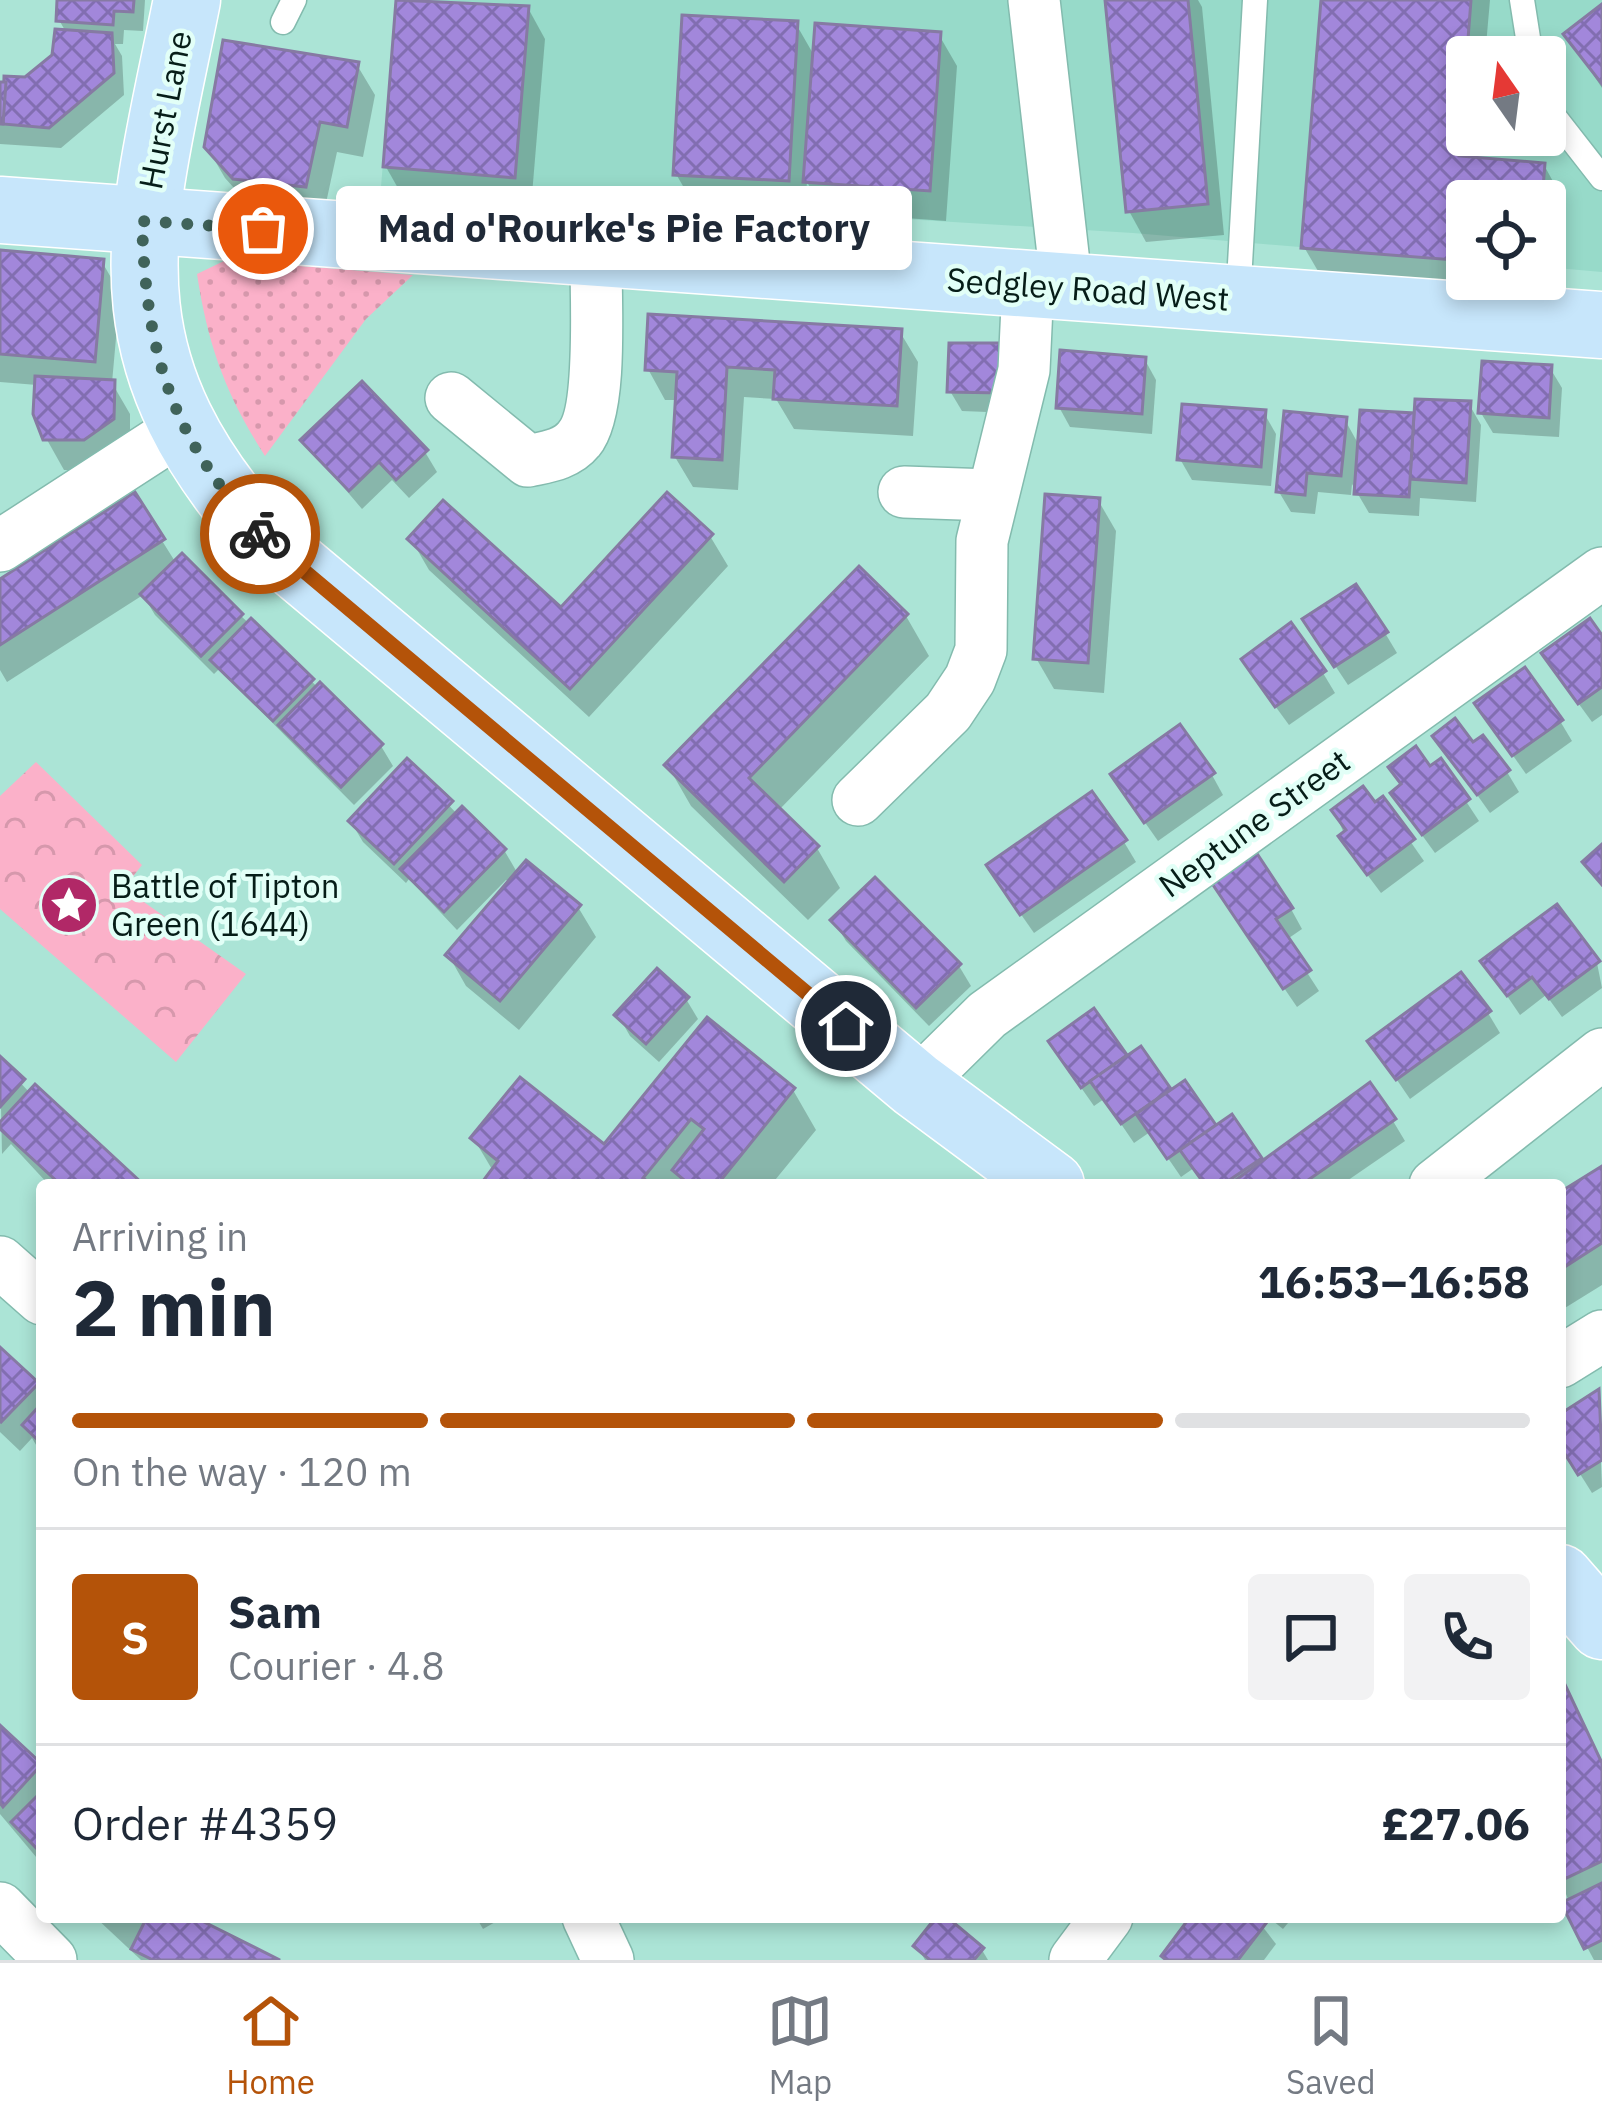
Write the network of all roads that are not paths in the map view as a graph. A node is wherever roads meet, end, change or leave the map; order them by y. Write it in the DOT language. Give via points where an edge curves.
graph roads {
  1 [pos="187,0"];
  2 [pos="1034,0"];
  3 [pos="1256,0"];
  4 [pos="1522,0"];
  5 [pos="1528,36"];
  6 [pos="1566,132"];
  7 [pos="1602,178"];
  8 [pos="0,210"];
  9 [pos="142,221"];
  10 [pos="596,251"];
  11 [pos="1047,287"];
  12 [pos="1238,301"];
  13 [pos="1602,325"];
  14 [pos="451,398"];
  15 [pos="182,428"];
  16 [pos="904,492"];
  17 [pos="990,495"];
  18 [pos="0,546"];
  19 [pos="1602,573"];
  20 [pos="858,800"];
  21 [pos="1602,1054"];
  22 [pos="916,1085"];
  23 [pos="1043,1179"];
  24 [pos="1443,1179"];
  25 [pos="0,1262"];
  26 [pos="36,1294"];
  27 [pos="1602,1336"];
  28 [pos="1566,1358"];
  29 [pos="1566,1585"];
  30 [pos="1602,1626"];
  31 [pos="0,1908"];
  32 [pos="591,1923"];
  33 [pos="1103,1923"];
  34 [pos="51,1960"];
  35 [pos="608,1960"];
  36 [pos="1075,1960"];
  1 -- 9 [label="main road, Hurst Lane"];
  2 -- 11 [label="street"];
  3 -- 12 [label="lane"];
  4 -- 5 [label="lane"];
  6 -- 7 [label="lane"];
  8 -- 9 [label="main road, Sedgley Road West"];
  9 -- 10 [label="main road, Sedgley Road West"];
  9 -- 15 [label="main road, Hurst Lane" via="157,366"];
  10 -- 11 [label="main road, Sedgley Road West"];
  10 -- 14 [label="street" via="592,407 580,438 556,456 528,461"];
  11 -- 12 [label="main road, Sedgley Road West"];
  11 -- 17 [label="street"];
  12 -- 13 [label="main road, Sedgley Road West"];
  15 -- 18 [label="street"];
  15 -- 22 [label="main road, Hurst Lane" via="218,488 264,539"];
  16 -- 17 [label="street"];
  17 -- 20 [label="street" via="981,650 970,679 948,712"];
  19 -- 22 [label="street, Neptune Street" via="987,1015"];
  21 -- 24 [label="street"];
  22 -- 23 [label="main road, Hurst Lane"];
  25 -- 26 [label="street"];
  27 -- 28 [label="street"];
  29 -- 30 [label="main road"];
  31 -- 34 [label="street"];
  32 -- 35 [label="street"];
  33 -- 36 [label="street"];
}
